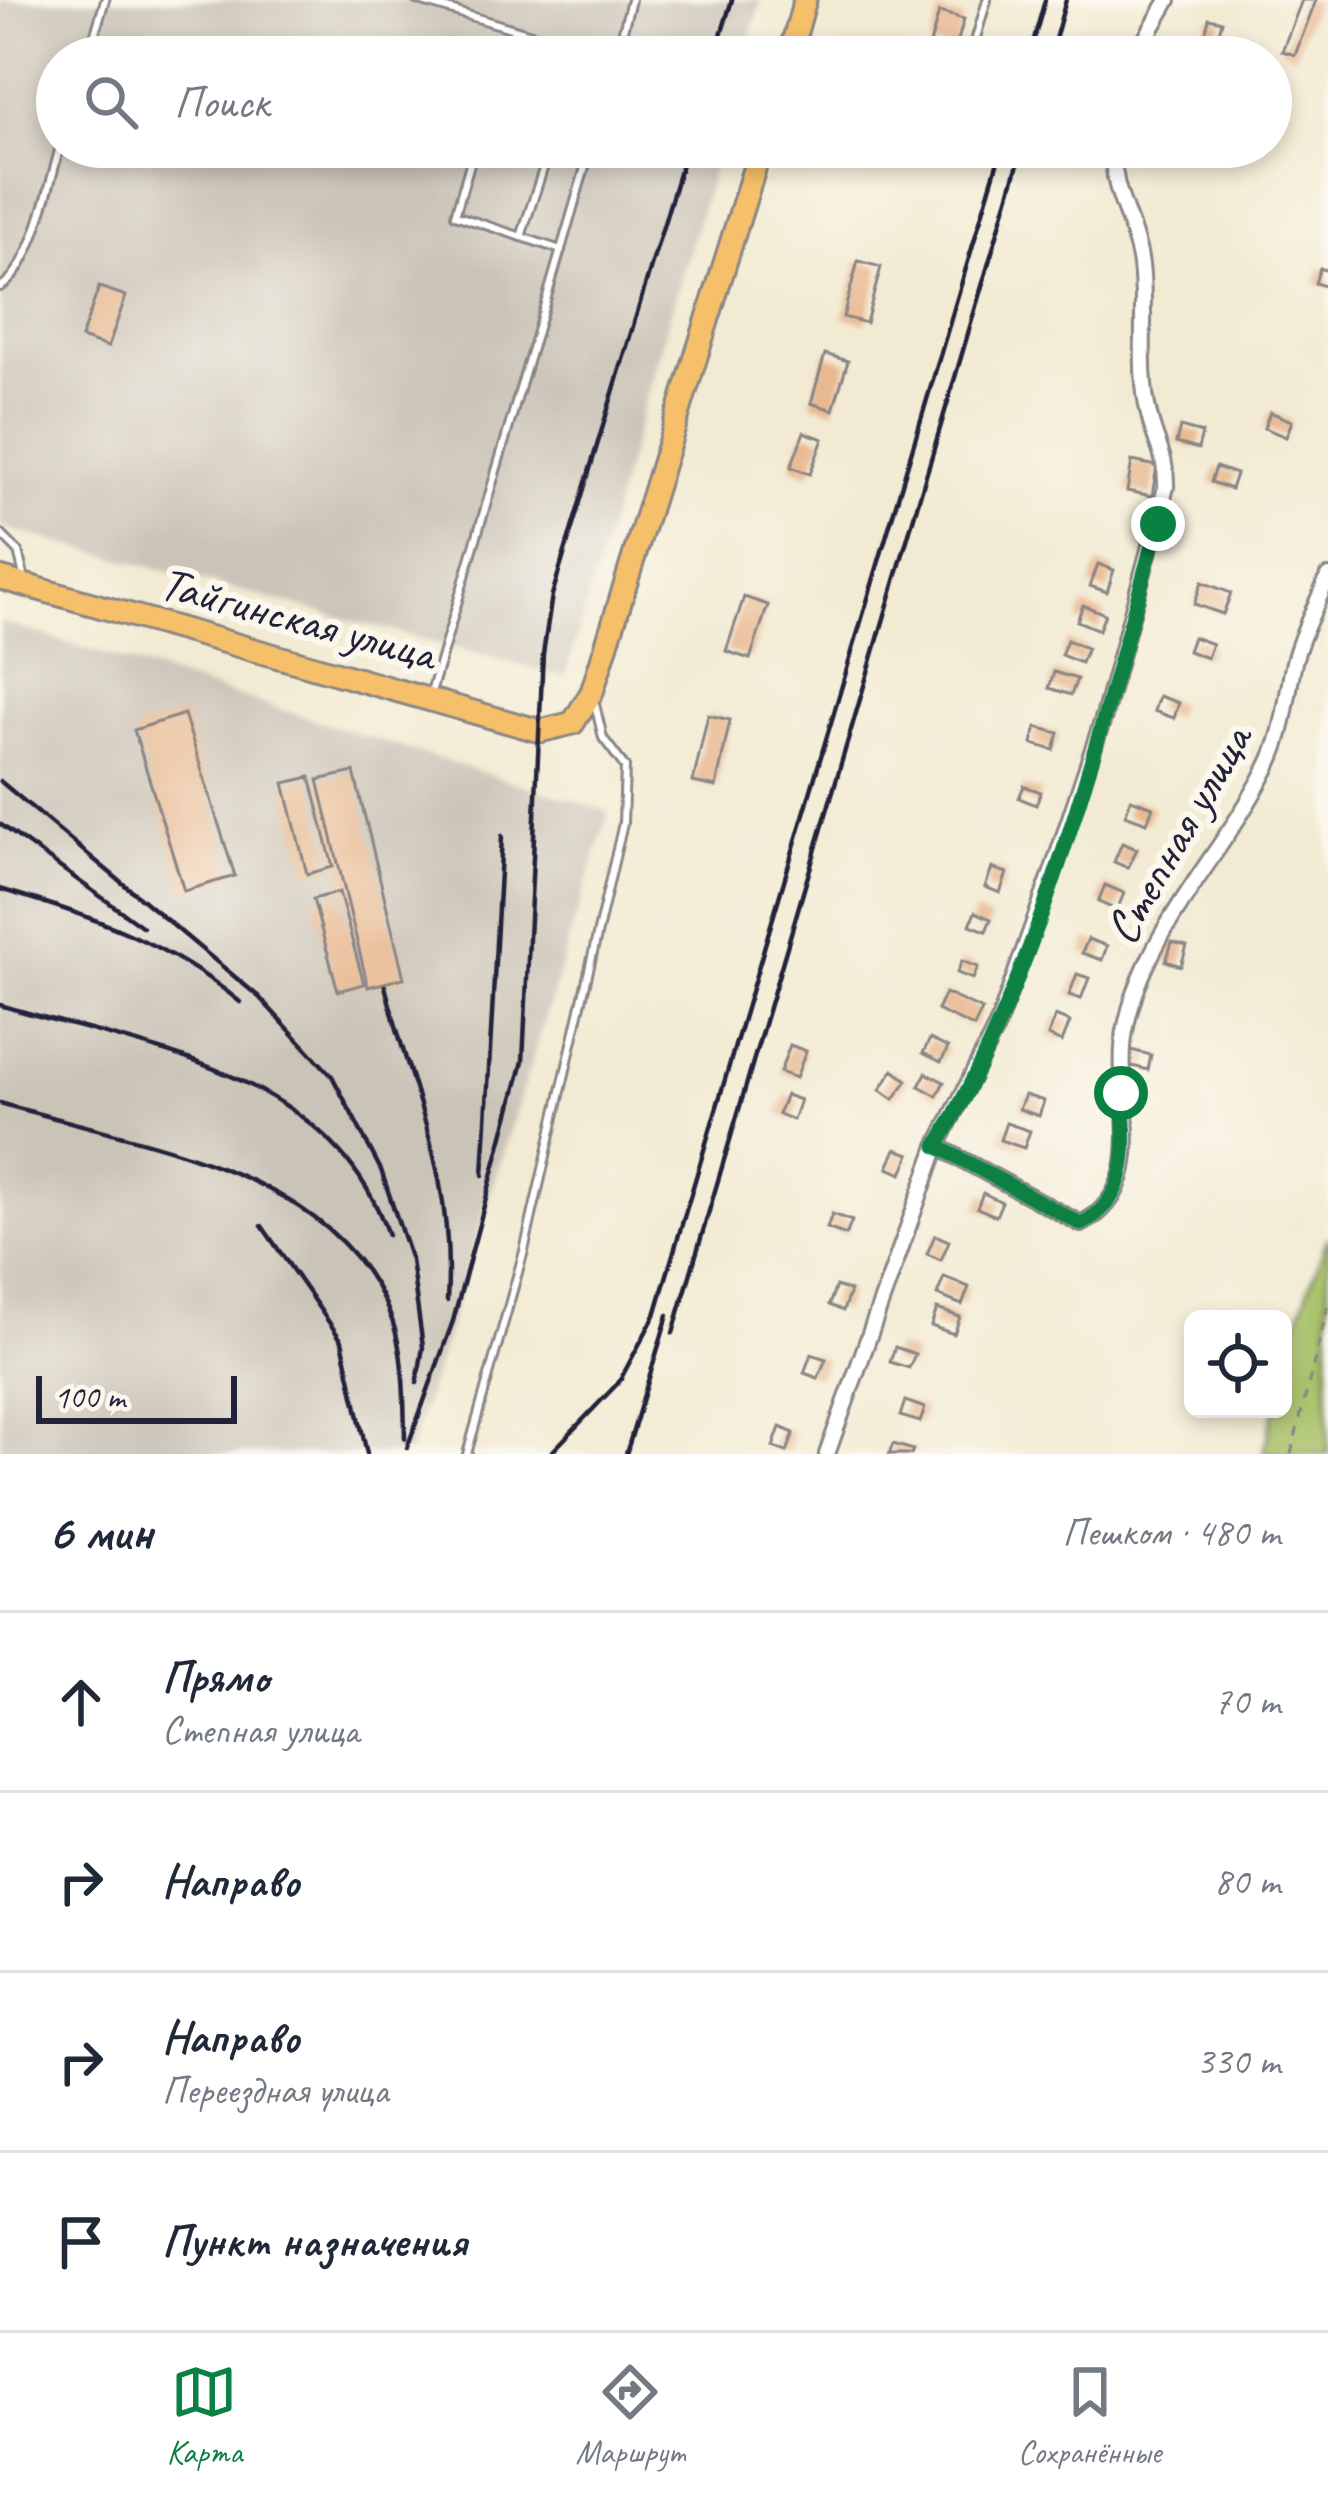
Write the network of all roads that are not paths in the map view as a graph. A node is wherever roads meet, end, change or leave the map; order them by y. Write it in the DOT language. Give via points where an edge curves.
graph roads {
  1 [pos="105,0"];
  2 [pos="416,0"];
  3 [pos="632,0"];
  4 [pos="805,0"];
  5 [pos="987,0"];
  6 [pos="1168,0"];
  7 [pos="94,36"];
  8 [pos="540,36"];
  9 [pos="620,36"];
  10 [pos="795,36"];
  11 [pos="977,36"];
  12 [pos="1147,36"];
  13 [pos="54,168"];
  14 [pos="469,168"];
  15 [pos="543,168"];
  16 [pos="585,168"];
  17 [pos="754,168"];
  18 [pos="1112,168"];
  19 [pos="521,237"];
  20 [pos="561,250"];
  21 [pos="0,287"];
  22 [pos="0,533"];
  23 [pos="1328,577"];
  24 [pos="0,578"];
  25 [pos="26,585"];
  26 [pos="592,692"];
  27 [pos="430,696"];
  28 [pos="937,1146"];
  29 [pos="467,1454"];
  30 [pos="827,1454"];
  1 -- 7 [label="lane"];
  2 -- 8 [label="lane"];
  3 -- 9 [label="lane"];
  4 -- 10 [label="highway"];
  5 -- 11 [label="lane"];
  6 -- 12 [label="street"];
  13 -- 21 [label="lane" via="30,245"];
  14 -- 19 [label="lane" via="455,215"];
  15 -- 19 [label="lane"];
  16 -- 20 [label="lane"];
  17 -- 26 [label="highway"];
  18 -- 28 [label="street" via="1141,260 1149,415 1167,456 1166,487 1052,872 997,1026"];
  19 -- 20 [label="lane"];
  20 -- 27 [label="lane"];
  22 -- 25 [label="lane" via="18,551"];
  23 -- 28 [label="street, Степная улица" via="1295,658 1268,766 1144,961 1124,1034 1125,1164 1106,1202 1081,1224"];
  24 -- 25 [label="highway, Тайгинская улица"];
  25 -- 27 [label="highway, Тайгинская улица"];
  26 -- 27 [label="highway, Тайгинская улица" via="573,723 540,730"];
  26 -- 29 [label="lane" via="596,721 625,767 623,823 524,1251"];
  28 -- 30 [label="street"];
}
